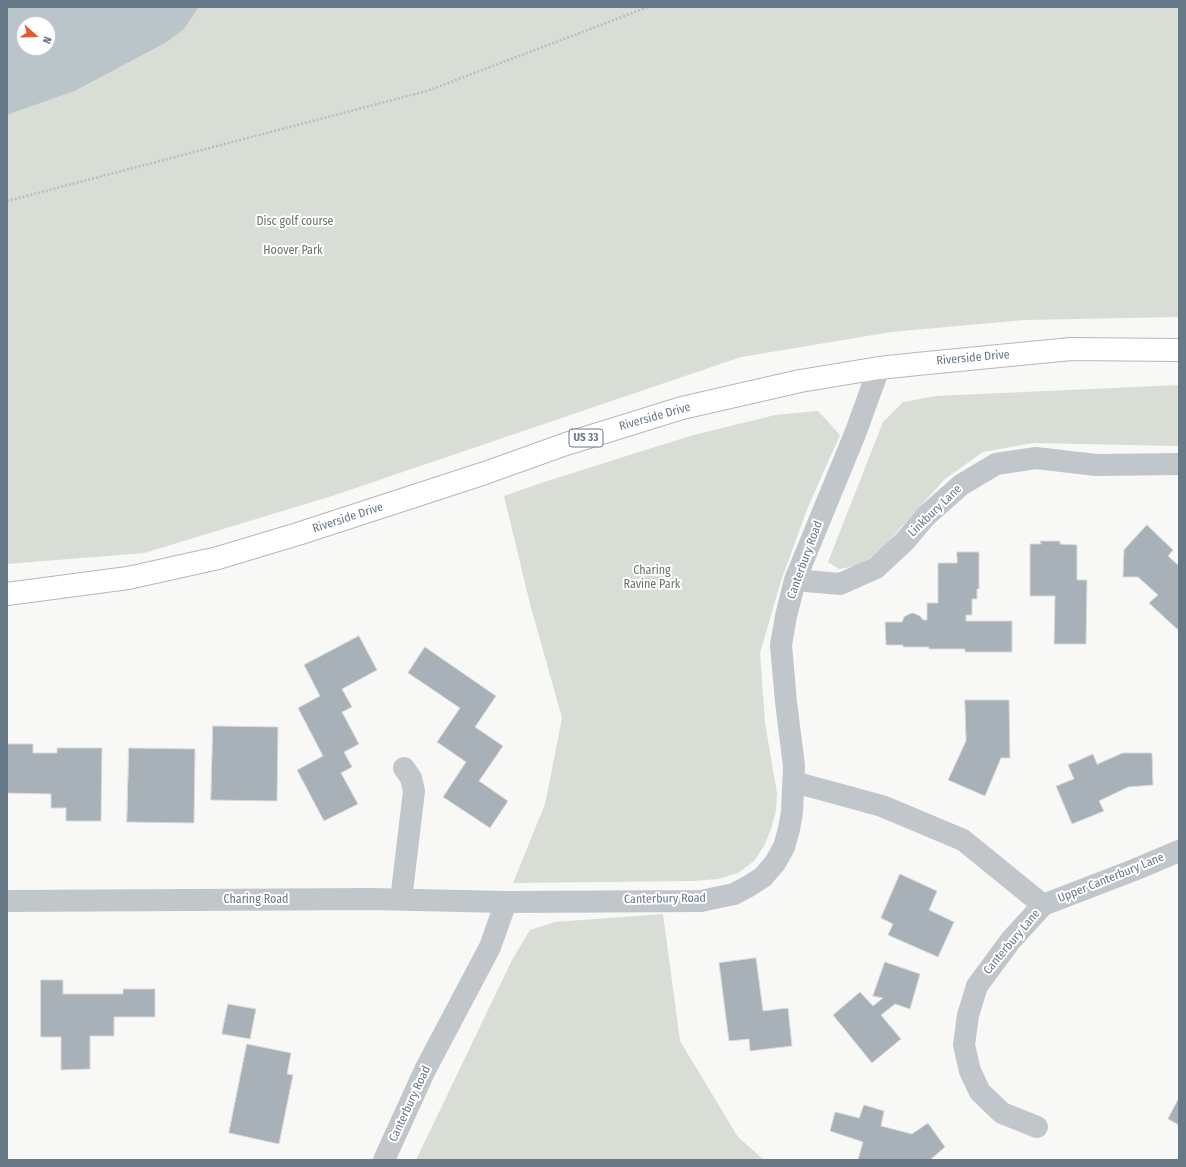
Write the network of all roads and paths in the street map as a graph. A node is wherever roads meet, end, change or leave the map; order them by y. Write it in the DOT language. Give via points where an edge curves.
graph roads {
  1 [pos="648,7"];
  2 [pos="7,201"];
  3 [pos="1179,350"];
  4 [pos="879,368"];
  5 [pos="1179,464"];
  6 [pos="795,580"];
  7 [pos="7,594"];
  8 [pos="404,768"];
  9 [pos="794,782"];
  10 [pos="1179,851"];
  11 [pos="402,900"];
  12 [pos="7,901"];
  13 [pos="506,902"];
  14 [pos="1043,905"];
  15 [pos="1037,1127"];
  16 [pos="384,1160"];
  1 -- 2 [label="path" via="427,91"];
  3 -- 4 [label="main road, Riverside Drive / US 33" via="1072,349"];
  4 -- 6 [label="street, Canterbury Road"];
  4 -- 7 [label="main road, Riverside Drive / US 33" via="800,381 682,408 218,558 128,578"];
  5 -- 6 [label="street, Linkbury Lane" via="1096,465 1036,458 996,464 961,485 926,516 905,541 876,568 840,584"];
  6 -- 9 [label="street, Canterbury Road" via="781,645"];
  8 -- 11 [label="street" via="411,778 414,791"];
  9 -- 13 [label="street, Canterbury Road" via="792,812 784,847 775,863 763,876 734,894 701,901"];
  9 -- 14 [label="street, Canterbury Lane" via="882,806 963,840"];
  10 -- 14 [label="street, Upper Canterbury Lane"];
  11 -- 12 [label="street, Charing Road"];
  11 -- 13 [label="street, Charing Road"];
  13 -- 16 [label="street, Canterbury Road" via="490,947 425,1070"];
  14 -- 15 [label="street, Canterbury Lane" via="1011,940 977,986 968,1015 964,1045 970,1071 980,1092 1002,1113"];
}
